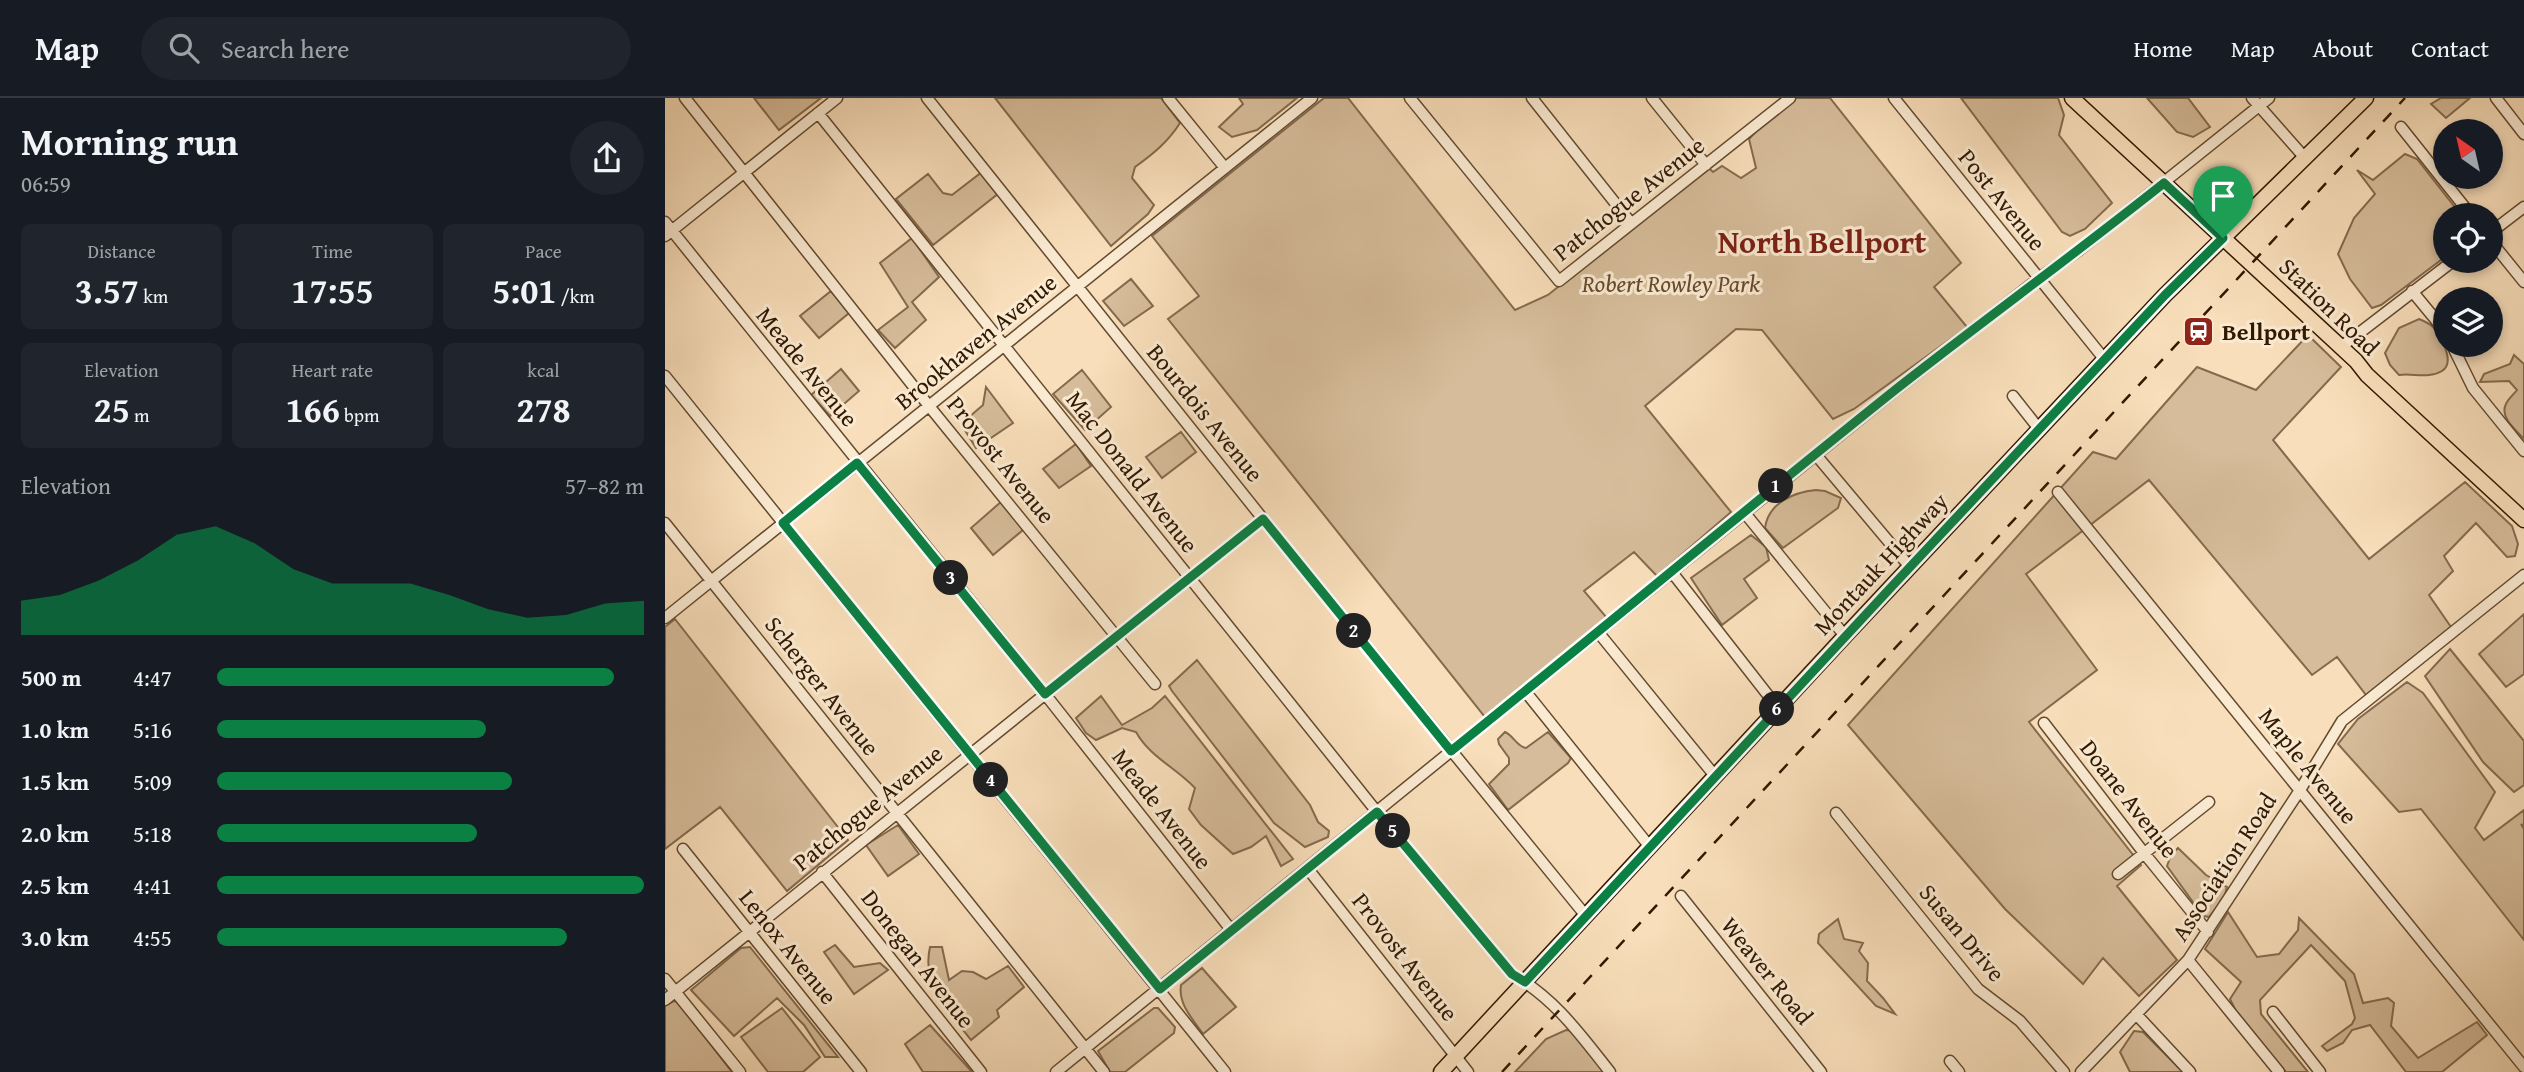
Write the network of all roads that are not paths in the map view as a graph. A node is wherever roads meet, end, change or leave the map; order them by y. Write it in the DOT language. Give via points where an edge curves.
graph roads {
  1 [pos="685,98"];
  2 [pos="837,98"];
  3 [pos="927,98"];
  4 [pos="1168,98"];
  5 [pos="1313,98"];
  6 [pos="1410,98"];
  7 [pos="1532,98"];
  8 [pos="1652,98"];
  9 [pos="1790,98"];
  10 [pos="1894,98"];
  11 [pos="2072,98"];
  12 [pos="2269,98"];
  13 [pos="2365,98"];
  14 [pos="2496,98"];
  15 [pos="1777,102"];
  16 [pos="2255,102"];
  17 [pos="818,113"];
  18 [pos="2401,127"];
  19 [pos="2524,134"];
  20 [pos="2305,158"];
  21 [pos="1706,165"];
  22 [pos="1225,169"];
  23 [pos="745,172"];
  24 [pos="2164,183"];
  25 [pos="2461,203"];
  26 [pos="2524,207"];
  27 [pos="1631,223"];
  28 [pos="2503,223"];
  29 [pos="667,230"];
  30 [pos="2223,238"];
  31 [pos="2503,256"];
  32 [pos="2437,273"];
  33 [pos="2038,279"];
  34 [pos="2524,282"];
  35 [pos="1077,287"];
  36 [pos="2412,291"];
  37 [pos="2433,316"];
  38 [pos="1005,345"];
  39 [pos="2341,347"];
  40 [pos="2458,357"];
  41 [pos="2105,360"];
  42 [pos="665,376"];
  43 [pos="2013,396"];
  44 [pos="929,406"];
  45 [pos="2039,429"];
  46 [pos="2524,451"];
  47 [pos="1816,454"];
  48 [pos="857,463"];
  49 [pos="2058,492"];
  50 [pos="1744,512"];
  51 [pos="1263,519"];
  52 [pos="2524,520"];
  53 [pos="665,523"];
  54 [pos="783,523"];
  55 [pos="1910,567"];
  56 [pos="1671,572"];
  57 [pos="1189,577"];
  58 [pos="2523,578"];
  59 [pos="711,581"];
  60 [pos="665,618"];
  61 [pos="1598,632"];
  62 [pos="1117,636"];
  63 [pos="1845,636"];
  64 [pos="1155,684"];
  65 [pos="1525,691"];
  66 [pos="1045,694"];
  67 [pos="1778,708"];
  68 [pos="2044,723"];
  69 [pos="1451,751"];
  70 [pos="970,753"];
  71 [pos="1715,776"];
  72 [pos="2300,790"];
  73 [pos="2209,802"];
  74 [pos="1377,812"];
  75 [pos="895,813"];
  76 [pos="1836,813"];
  77 [pos="1650,847"];
  78 [pos="683,849"];
  79 [pos="2144,853"];
  80 [pos="1308,869"];
  81 [pos="822,872"];
  82 [pos="2118,874"];
  83 [pos="1681,897"];
  84 [pos="1586,916"];
  85 [pos="1231,931"];
  86 [pos="749,932"];
  87 [pos="2208,932"];
  88 [pos="2188,960"];
  89 [pos="665,979"];
  90 [pos="1525,982"];
  91 [pos="1160,989"];
  92 [pos="675,992"];
  93 [pos="665,1000"];
  94 [pos="2273,1013"];
  95 [pos="2136,1014"];
  96 [pos="1085,1049"];
  97 [pos="1456,1056"];
  98 [pos="1950,1061"];
  99 [pos="2524,1067"];
  100 [pos="740,1072"];
  101 [pos="861,1072"];
  102 [pos="981,1072"];
  103 [pos="1056,1072"];
  104 [pos="1104,1072"];
  105 [pos="1225,1072"];
  106 [pos="1441,1072"];
  107 [pos="1468,1072"];
  108 [pos="1610,1072"];
  109 [pos="1821,1072"];
  110 [pos="1959,1072"];
  111 [pos="2064,1072"];
  112 [pos="2081,1072"];
  113 [pos="2190,1072"];
  114 [pos="2279,1072"];
  115 [pos="2320,1072"];
  1 -- 23 [label="street, Provost Avenue"];
  2 -- 17 [label="street"];
  3 -- 35 [label="street, Bourdois Avenue"];
  4 -- 22 [label="street"];
  5 -- 22 [label="street, Brookhaven Avenue"];
  6 -- 27 [label="street, Patchogue Avenue" via="1559,281"];
  7 -- 27 [label="street"];
  8 -- 21 [label="street"];
  9 -- 15 [label="street, Patchogue Avenue"];
  10 -- 33 [label="street, Post Avenue"];
  11 -- 24 [label="main road, Station Road"];
  12 -- 16 [label="street"];
  13 -- 20 [label="main road, Montauk Highway"];
  14 -- 19 [label="street"];
  15 -- 21 [label="street, Patchogue Avenue"];
  16 -- 20 [label="street"];
  16 -- 24 [label="street"];
  17 -- 23 [label="street"];
  17 -- 38 [label="street, Mac Donald Avenue"];
  18 -- 25 [label="street"];
  20 -- 30 [label="main road, Montauk Highway"];
  21 -- 27 [label="street, Patchogue Avenue"];
  22 -- 35 [label="street, Brookhaven Avenue"];
  23 -- 29 [label="street"];
  23 -- 44 [label="street, Provost Avenue"];
  24 -- 30 [label="main road, Station Road"];
  24 -- 33 [label="street"];
  26 -- 28 [label="street"];
  29 -- 48 [label="street, Meade Avenue"];
  30 -- 39 [label="main road, Station Road"];
  30 -- 41 [label="main road, Montauk Highway"];
  31 -- 34 [label="street"];
  32 -- 36 [label="street"];
  33 -- 41 [label="street, Post Avenue"];
  33 -- 47 [label="street"];
  35 -- 38 [label="street, Brookhaven Avenue"];
  35 -- 51 [label="street, Bourdois Avenue"];
  36 -- 37 [label="street"];
  36 -- 39 [label="street"];
  38 -- 44 [label="street, Brookhaven Avenue"];
  38 -- 57 [label="street, Mac Donald Avenue"];
  39 -- 52 [label="main road, Station Road"];
  40 -- 46 [label="street" via="2473,387"];
  41 -- 45 [label="main road, Montauk Highway"];
  42 -- 54 [label="street"];
  43 -- 45 [label="street"];
  44 -- 48 [label="street, Brookhaven Avenue"];
  44 -- 62 [label="street, Provost Avenue"];
  45 -- 55 [label="main road, Montauk Highway"];
  47 -- 50 [label="street"];
  47 -- 55 [label="street"];
  48 -- 54 [label="street, Brookhaven Avenue"];
  48 -- 66 [label="street, Meade Avenue"];
  49 -- 72 [label="street, Maple Avenue"];
  50 -- 56 [label="street"];
  50 -- 63 [label="street"];
  51 -- 57 [label="street, Patchogue Avenue"];
  51 -- 69 [label="street, Bourdois Avenue"];
  53 -- 59 [label="street, Scherger Avenue"];
  54 -- 59 [label="street, Brookhaven Avenue"];
  54 -- 70 [label="street"];
  55 -- 63 [label="main road, Montauk Highway"];
  56 -- 61 [label="street"];
  56 -- 67 [label="street"];
  57 -- 62 [label="street, Patchogue Avenue"];
  57 -- 74 [label="street, Mac Donald Avenue"];
  58 -- 72 [label="street, Association Road" via="2342,721"];
  59 -- 60 [label="street, Brookhaven Avenue"];
  59 -- 75 [label="street, Scherger Avenue"];
  61 -- 65 [label="street"];
  61 -- 71 [label="street"];
  62 -- 64 [label="street, Provost Avenue"];
  62 -- 66 [label="street, Patchogue Avenue"];
  63 -- 67 [label="main road, Montauk Highway"];
  65 -- 69 [label="street"];
  65 -- 77 [label="street"];
  66 -- 70 [label="street, Patchogue Avenue"];
  66 -- 85 [label="street, Meade Avenue"];
  67 -- 71 [label="main road, Montauk Highway"];
  68 -- 79 [label="street, Doane Avenue"];
  69 -- 74 [label="street"];
  69 -- 84 [label="street, Bourdois Avenue"];
  70 -- 75 [label="street, Patchogue Avenue"];
  70 -- 91 [label="street"];
  71 -- 77 [label="main road, Montauk Highway"];
  72 -- 87 [label="street, Association Road"];
  72 -- 99 [label="street, Maple Avenue"];
  73 -- 79 [label="street"];
  74 -- 80 [label="street"];
  74 -- 90 [label="street, Mac Donald Avenue" via="1512,974"];
  75 -- 81 [label="street, Patchogue Avenue"];
  75 -- 96 [label="street, Scherger Avenue"];
  76 -- 111 [label="street, Susan Drive" via="1977,989 2020,1021"];
  77 -- 84 [label="main road, Montauk Highway"];
  78 -- 86 [label="street, Lenox Avenue"];
  79 -- 82 [label="street"];
  79 -- 87 [label="street, Doane Avenue"];
  80 -- 85 [label="street"];
  80 -- 97 [label="street, Provost Avenue"];
  81 -- 86 [label="street, Patchogue Avenue"];
  81 -- 102 [label="street, Donegan Avenue"];
  83 -- 109 [label="street, Weaver Road"];
  84 -- 90 [label="main road, Montauk Highway"];
  85 -- 91 [label="street"];
  86 -- 92 [label="street, Patchogue Avenue"];
  86 -- 101 [label="street, Lenox Avenue"];
  87 -- 88 [label="street, Association Road"];
  88 -- 95 [label="street, Association Road"];
  88 -- 114 [label="street"];
  89 -- 92 [label="street"];
  90 -- 97 [label="main road, Montauk Highway"];
  90 -- 108 [label="street, Mac Donald Avenue" via="1566,1017"];
  91 -- 96 [label="street"];
  91 -- 105 [label="street"];
  92 -- 93 [label="street, Patchogue Avenue"];
  92 -- 100 [label="street"];
  94 -- 115 [label="street"];
  95 -- 112 [label="street, Association Road"];
  95 -- 113 [label="street"];
  96 -- 103 [label="street"];
  96 -- 104 [label="street, Scherger Avenue"];
  97 -- 106 [label="main road, Montauk Highway"];
  97 -- 107 [label="street, Provost Avenue"];
  98 -- 110 [label="street"];
}
